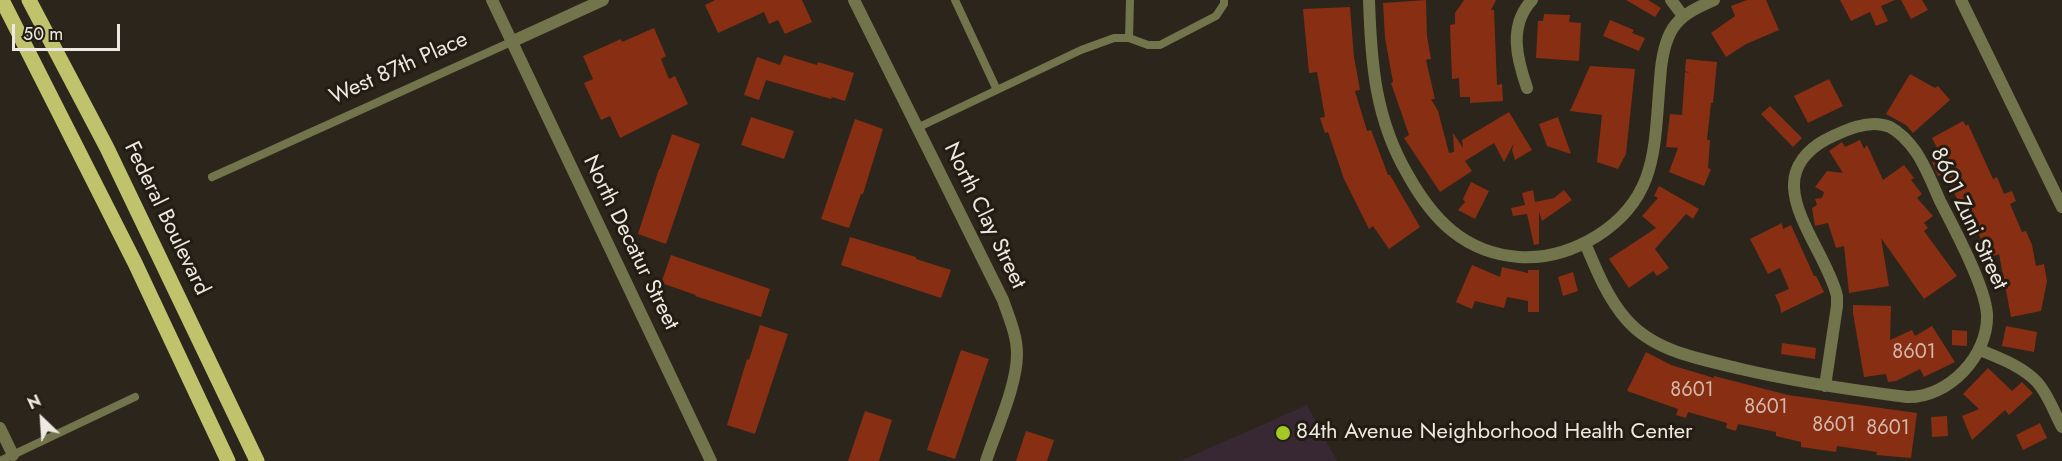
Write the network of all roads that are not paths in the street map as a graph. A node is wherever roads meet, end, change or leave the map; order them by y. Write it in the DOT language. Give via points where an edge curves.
graph roads {
  1 [pos="2,0"];
  2 [pos="29,0"];
  3 [pos="492,0"];
  4 [pos="603,0"];
  5 [pos="854,0"];
  6 [pos="955,0"];
  7 [pos="1130,0"];
  8 [pos="1224,0"];
  9 [pos="1369,0"];
  10 [pos="1532,0"];
  11 [pos="1671,0"];
  12 [pos="1714,0"];
  13 [pos="1961,0"];
  14 [pos="1683,16"];
  15 [pos="1129,38"];
  16 [pos="511,42"];
  17 [pos="1527,88"];
  18 [pos="998,90"];
  19 [pos="917,128"];
  20 [pos="212,177"];
  21 [pos="2062,207"];
  22 [pos="1585,243"];
  23 [pos="1980,350"];
  24 [pos="1825,386"];
  25 [pos="135,397"];
  26 [pos="2062,427"];
  27 [pos="0,428"];
  28 [pos="13,454"];
  29 [pos="0,461"];
  30 [pos="228,461"];
  31 [pos="257,461"];
  32 [pos="711,461"];
  33 [pos="986,461"];
  1 -- 30 [label="main road" via="135,263"];
  2 -- 31 [label="main road, Federal Boulevard" via="107,147"];
  3 -- 16 [label="street, North Decatur Street"];
  4 -- 16 [label="street, West 87th Place"];
  5 -- 19 [label="street, North Clay Street"];
  6 -- 18 [label="lane"];
  7 -- 15 [label="lane"];
  8 -- 15 [label="lane" via="1216,16 1160,45"];
  9 -- 22 [label="street" via="1372,72 1382,117 1402,166 1431,212 1461,238 1496,253 1540,256"];
  10 -- 17 [label="street" via="1520,20 1517,35 1517,55"];
  11 -- 14 [label="street"];
  12 -- 14 [label="street"];
  13 -- 21 [label="street"];
  14 -- 22 [label="street" via="1672,28 1664,50 1649,174 1631,207"];
  15 -- 18 [label="lane" via="1114,38 1081,50"];
  16 -- 20 [label="lane, West 87th Place"];
  16 -- 32 [label="street, North Decatur Street"];
  18 -- 19 [label="lane"];
  19 -- 33 [label="street, North Clay Street" via="1003,300 1013,328 1017,352 1013,380"];
  22 -- 24 [label="street, 8601 Zuni Street" via="1612,300 1644,335 1677,352 1707,361"];
  23 -- 24 [label="street, 8601 Zuni Street" via="1956,378 1915,397"];
  23 -- 24 [label="street, 8601 Zuni Street" via="1986,327 1984,300 1922,161 1902,135 1889,127 1862,125 1813,148 1799,163 1794,180 1795,198 1837,296"];
  23 -- 26 [label="street" via="2036,380"];
  25 -- 28 [label="lane"];
  27 -- 28 [label="street"];
  28 -- 29 [label="lane"];
}
